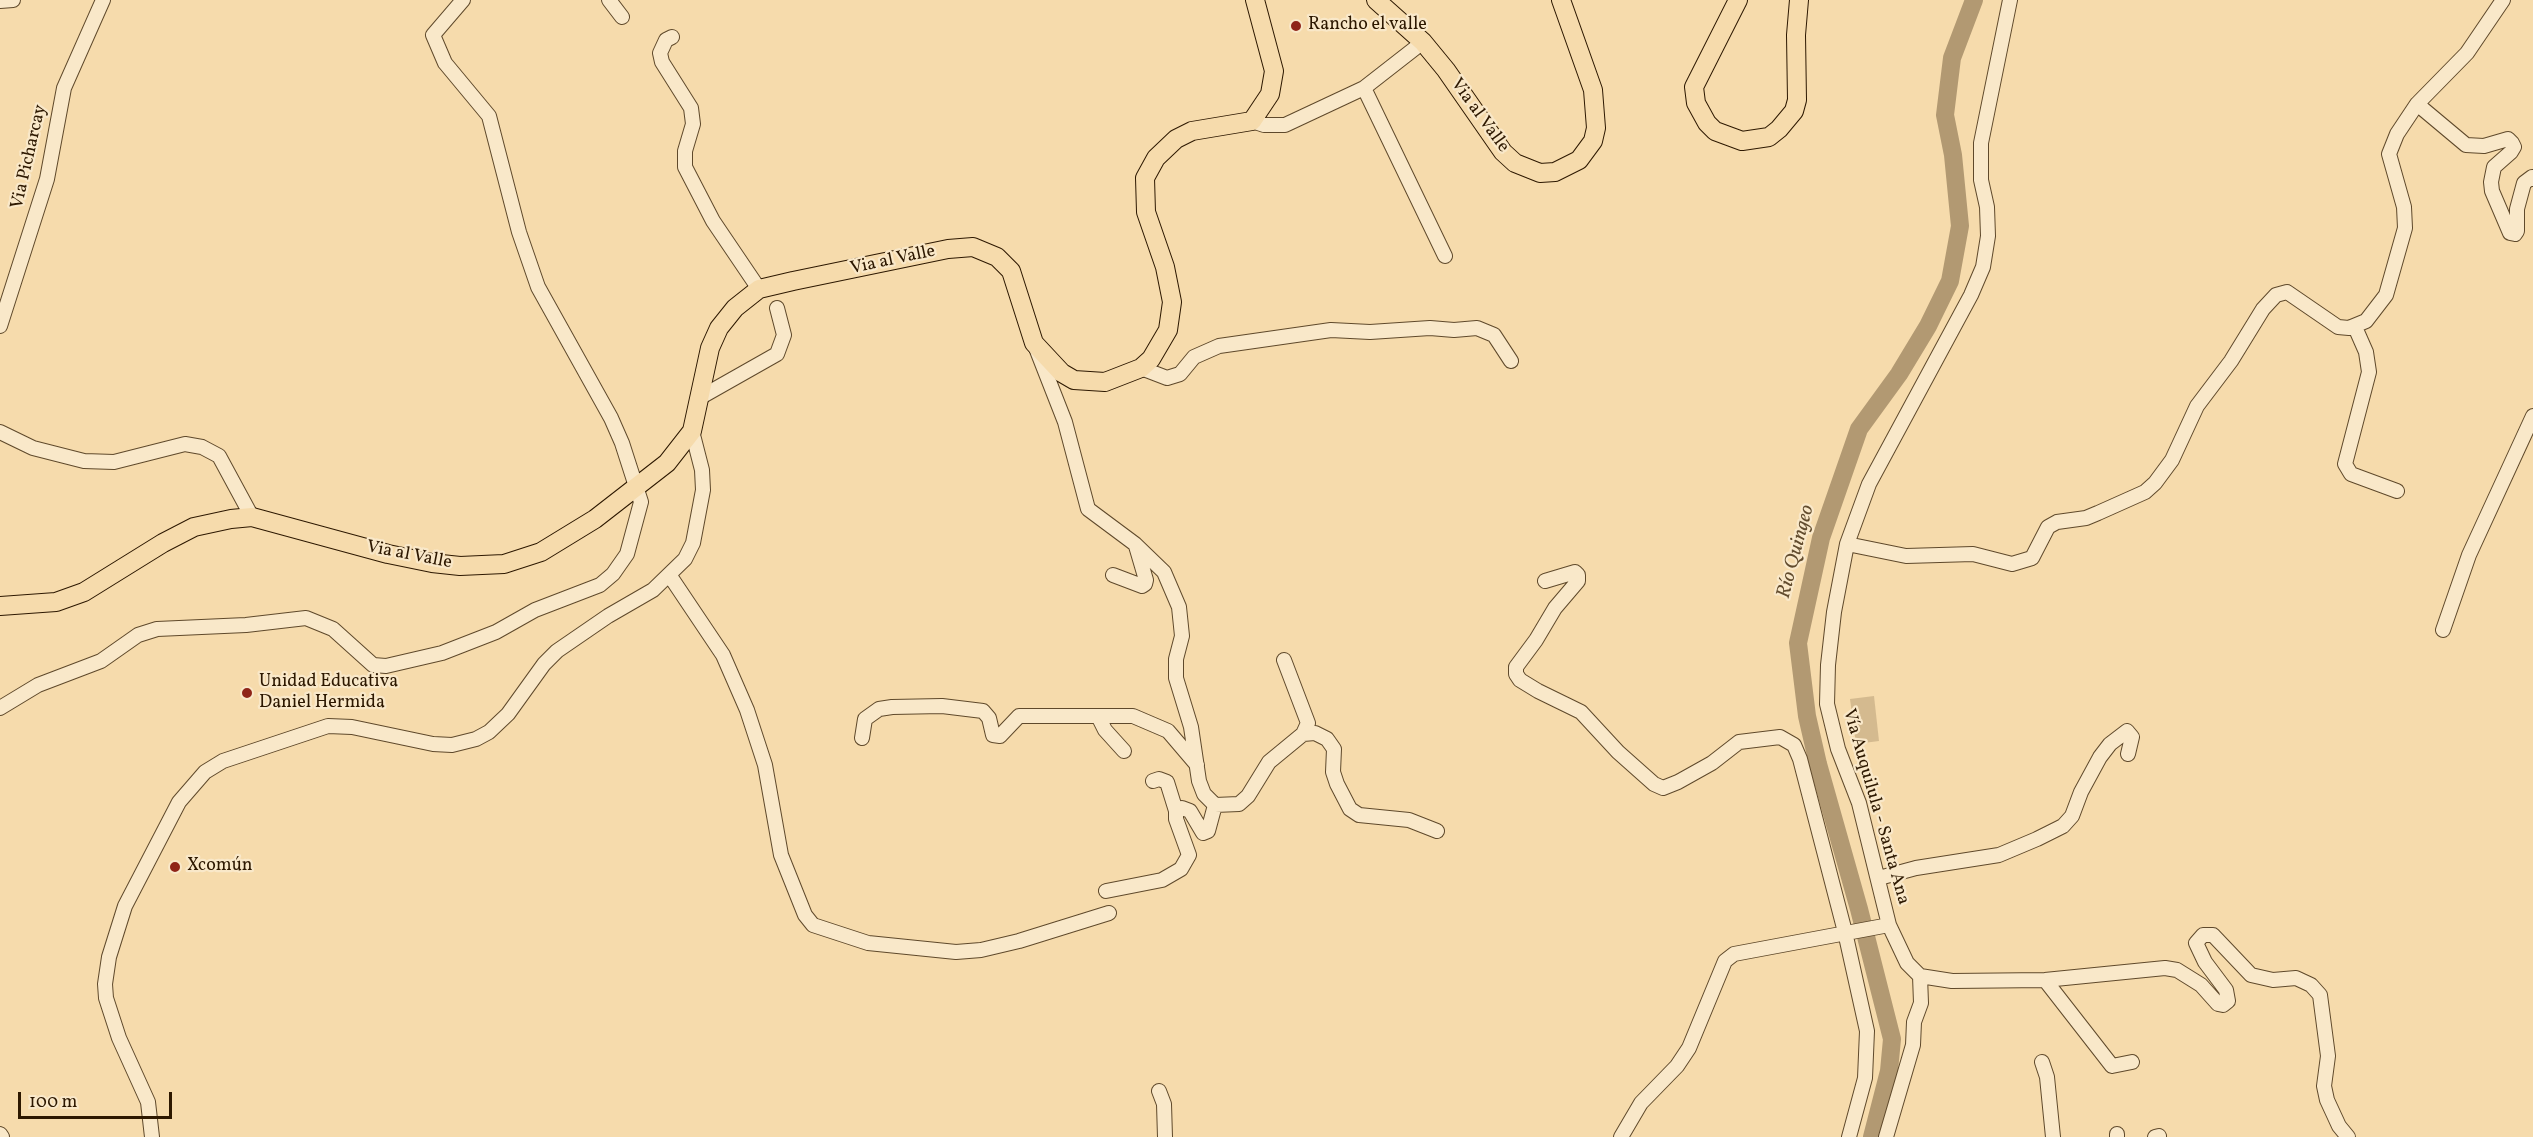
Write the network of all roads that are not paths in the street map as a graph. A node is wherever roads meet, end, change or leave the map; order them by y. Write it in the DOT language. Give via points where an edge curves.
graph roads {
  1 [pos="14,0"];
  2 [pos="103,0"];
  3 [pos="463,0"];
  4 [pos="609,0"];
  5 [pos="1255,0"];
  6 [pos="1376,0"];
  7 [pos="1561,0"];
  8 [pos="1738,0"];
  9 [pos="1800,0"];
  10 [pos="2010,0"];
  11 [pos="2503,0"];
  12 [pos="0,1"];
  13 [pos="622,17"];
  14 [pos="672,37"];
  15 [pos="1423,42"];
  16 [pos="1364,88"];
  17 [pos="2417,104"];
  18 [pos="1252,121"];
  19 [pos="2533,179"];
  20 [pos="1445,256"];
  21 [pos="759,289"];
  22 [pos="777,308"];
  23 [pos="0,326"];
  24 [pos="2355,327"];
  25 [pos="1034,343"];
  26 [pos="1511,361"];
  27 [pos="1141,368"];
  28 [pos="701,397"];
  29 [pos="2533,416"];
  30 [pos="692,431"];
  31 [pos="0,432"];
  32 [pos="638,486"];
  33 [pos="2397,492"];
  34 [pos="252,517"];
  35 [pos="1135,544"];
  36 [pos="1846,544"];
  37 [pos="1113,575"];
  38 [pos="670,576"];
  39 [pos="1545,581"];
  40 [pos="0,606"];
  41 [pos="2443,630"];
  42 [pos="1284,660"];
  43 [pos="0,708"];
  44 [pos="1098,716"];
  45 [pos="1303,734"];
  46 [pos="862,738"];
  47 [pos="1124,751"];
  48 [pos="2128,754"];
  49 [pos="1197,765"];
  50 [pos="1153,780"];
  51 [pos="1215,805"];
  52 [pos="1176,811"];
  53 [pos="1437,831"];
  54 [pos="1879,878"];
  55 [pos="1106,891"];
  56 [pos="1109,913"];
  57 [pos="1884,926"];
  58 [pos="1847,931"];
  59 [pos="1920,976"];
  60 [pos="2044,980"];
  61 [pos="2042,1062"];
  62 [pos="2132,1062"];
  63 [pos="1159,1091"];
  64 [pos="152,1137"];
  65 [pos="1165,1137"];
  66 [pos="1621,1137"];
  67 [pos="1849,1137"];
  68 [pos="1886,1137"];
  69 [pos="2053,1137"];
  70 [pos="2348,1137"];
  1 -- 12 [label="street"];
  2 -- 23 [label="street, Via Picharcay" via="64,88 47,179"];
  3 -- 32 [label="street" via="434,36 445,63 489,116 519,232 538,287 611,418"];
  4 -- 13 [label="street"];
  5 -- 18 [label="main road" via="1274,71 1270,94"];
  6 -- 15 [label="main road, Via al Valle"];
  7 -- 15 [label="main road, Via al Valle" via="1593,90 1596,128 1593,141 1579,160 1555,172 1529,171 1503,152"];
  8 -- 9 [label="main road" via="1694,87 1696,103 1707,123 1715,131 1743,141 1769,137 1794,111"];
  10 -- 36 [label="street, Vía Auquilula - Santa Ana" via="1981,144 1988,236 1983,267 1869,484"];
  11 -- 17 [label="street" via="2467,53"];
  14 -- 21 [label="street" via="660,53 691,108 693,124 685,167 713,221"];
  15 -- 16 [label="street"];
  16 -- 18 [label="street" via="1285,125"];
  16 -- 20 [label="street"];
  17 -- 19 [label="street" via="2466,145 2484,147 2508,139 2512,143 2511,152 2494,167 2491,182 2510,233 2517,231 2517,209 2524,183"];
  17 -- 24 [label="street" via="2389,154 2405,218 2393,277 2370,317"];
  18 -- 27 [label="main road" via="1192,132 1166,147 1149,168 1144,194 1146,212 1172,302 1168,330"];
  21 -- 25 [label="main road, Via al Valle" via="973,247 997,257 1011,271"];
  21 -- 28 [label="main road, Via al Valle" via="735,308 719,328 710,348"];
  22 -- 28 [label="street" via="784,335 777,354"];
  24 -- 33 [label="street" via="2366,352 2369,372 2346,468 2351,474"];
  24 -- 36 [label="street" via="2338,327 2287,292 2276,295 2197,406 2172,460 2155,483 2145,492 2086,518 2048,527 2032,558 2012,564 1973,554 1906,556"];
  25 -- 27 [label="main road, Via al Valle" via="1047,360 1074,380 1105,382"];
  25 -- 35 [label="street" via="1065,422 1088,509"];
  26 -- 27 [label="street" via="1494,335 1477,328 1430,328 1331,330 1219,346 1194,357 1180,374 1167,378"];
  28 -- 30 [label="main road, Via al Valle"];
  29 -- 41 [label="street" via="2469,555"];
  30 -- 32 [label="main road, Via al Valle" via="667,463"];
  30 -- 38 [label="street" via="702,470 701,508 693,543 685,560"];
  31 -- 34 [label="street" via="33,448 84,461 114,462 185,444 202,447 219,456"];
  32 -- 34 [label="main road, Via al Valle" via="595,519 541,552 504,564 432,563"];
  32 -- 43 [label="street" via="641,502 636,530 627,554 613,574 600,585 442,653 386,666 373,665 333,629 306,618 157,629 138,635 101,661 38,685"];
  34 -- 40 [label="main road" via="211,521 194,527 84,592 56,602"];
  35 -- 37 [label="street" via="1145,584"];
  35 -- 49 [label="street" via="1164,572 1179,607 1182,636 1176,678 1191,727"];
  36 -- 54 [label="street, Vía Auquilula - Santa Ana" via="1833,622 1827,704"];
  38 -- 56 [label="street" via="723,655 747,710 765,765 781,855 805,915 813,925 868,943 956,952 1019,941"];
  38 -- 64 [label="street" via="556,651 508,714 476,739 452,745 433,744 352,727 328,726 223,761 205,772 179,802 139,876 109,957 106,998 148,1102"];
  39 -- 58 [label="street" via="1575,572 1578,575 1578,581 1516,667 1520,680 1581,712 1639,772 1664,788 1712,763 1739,742 1768,737 1789,739 1800,759"];
  42 -- 45 [label="street" via="1308,723"];
  44 -- 46 [label="street" via="1019,716 1000,736 993,735 983,711 942,706 892,707 879,709 865,719"];
  44 -- 47 [label="street"];
  44 -- 49 [label="street" via="1133,716 1151,722 1168,731"];
  45 -- 51 [label="street" via="1269,762 1239,804"];
  45 -- 53 [label="street" via="1315,733 1328,739 1334,749 1333,772 1350,809 1359,815 1409,820"];
  48 -- 54 [label="street" via="2132,737 2127,731 2100,757 2072,816 2063,826 1999,855"];
  49 -- 51 [label="street" via="1204,794"];
  50 -- 52 [label="street" via="1167,782"];
  51 -- 52 [label="street" via="1208,831 1203,832 1190,811"];
  52 -- 55 [label="street" via="1189,855 1187,862 1162,880"];
  54 -- 57 [label="street, Vía Auquilula - Santa Ana"];
  57 -- 58 [label="street, Vía Auquilula - Santa Ana"];
  57 -- 59 [label="street"];
  58 -- 66 [label="street, Vía Auquilula - Santa Ana" via="1750,950 1725,961 1689,1048 1641,1103"];
  58 -- 67 [label="street" via="1867,1038 1865,1078"];
  59 -- 60 [label="street" via="1952,981"];
  59 -- 68 [label="street" via="1921,1003 1914,1022 1913,1045"];
  60 -- 62 [label="street" via="2112,1066"];
  60 -- 70 [label="street" via="2165,968 2177,970 2201,985 2223,1005 2228,1001 2226,990 2196,943 2209,934 2251,975 2306,982 2322,1001 2328,1056 2324,1086 2335,1117"];
  61 -- 69 [label="street"];
  63 -- 65 [label="street" via="1164,1104"];
}
